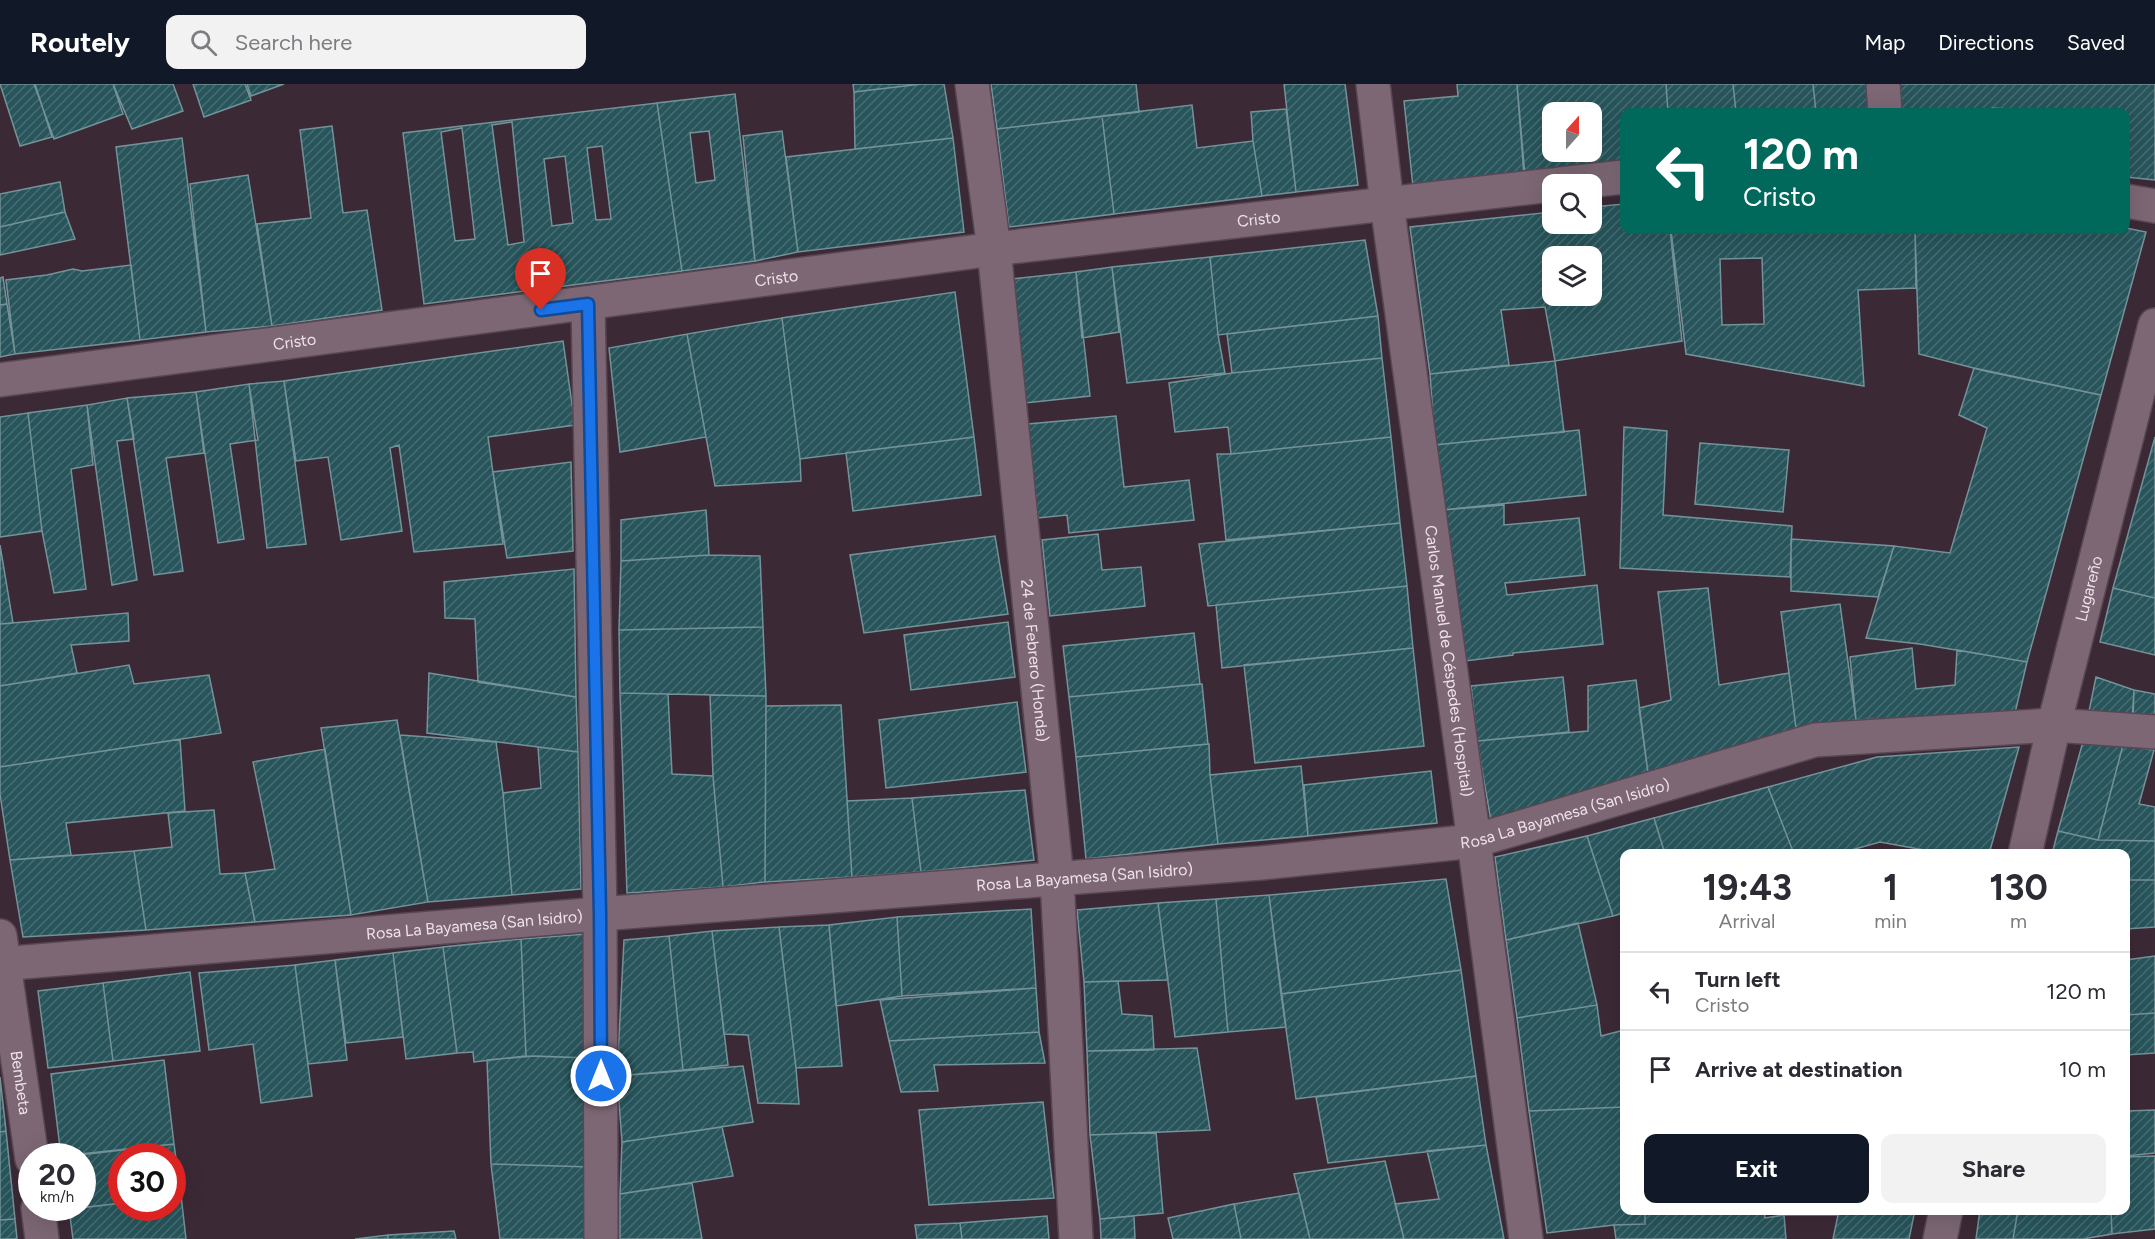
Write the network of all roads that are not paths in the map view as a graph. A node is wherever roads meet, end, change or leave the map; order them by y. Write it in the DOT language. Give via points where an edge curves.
graph roads {
  1 [pos="972,84"];
  2 [pos="1373,84"];
  3 [pos="1883,84"];
  4 [pos="1885,108"];
  5 [pos="1620,177"];
  6 [pos="1602,179"];
  7 [pos="1542,186"];
  8 [pos="2130,202"];
  9 [pos="1387,204"];
  10 [pos="2155,206"];
  11 [pos="994,249"];
  12 [pos="588,304"];
  13 [pos="2155,325"];
  14 [pos="0,380"];
  15 [pos="2054,725"];
  16 [pos="2155,732"];
  17 [pos="1474,841"];
  18 [pos="2026,849"];
  19 [pos="1057,879"];
  20 [pos="600,914"];
  21 [pos="2,955"];
  22 [pos="30,1143"];
  23 [pos="1945,1215"];
  24 [pos="40,1221"];
  25 [pos="42,1239"];
  26 [pos="601,1239"];
  27 [pos="1076,1239"];
  28 [pos="1526,1239"];
  29 [pos="1940,1239"];
  1 -- 11 [label="street, 24 de Febrero (Honda)"];
  2 -- 9 [label="street, Carlos Manuel de Céspedes (Hospital)"];
  3 -- 4 [label="street"];
  5 -- 6 [label="street"];
  7 -- 9 [label="street, Cristo"];
  8 -- 10 [label="street"];
  9 -- 11 [label="street, Cristo"];
  9 -- 17 [label="street, Carlos Manuel de Céspedes (Hospital)"];
  11 -- 12 [label="street, Cristo"];
  11 -- 19 [label="street, 24 de Febrero (Honda)"];
  12 -- 14 [label="street, Cristo"];
  12 -- 20 [label="street"];
  13 -- 15 [label="street, Lugareño"];
  15 -- 16 [label="street, Rosa La Bayamesa (San Isidro)"];
  15 -- 17 [label="street, Rosa La Bayamesa (San Isidro)" via="1815,740"];
  15 -- 18 [label="street, Lugareño"];
  17 -- 19 [label="street, Rosa La Bayamesa (San Isidro)"];
  17 -- 28 [label="street, Carlos Manuel de Céspedes (Hospital)"];
  19 -- 20 [label="street, Rosa La Bayamesa (San Isidro)"];
  19 -- 27 [label="street, 24 de Febrero (Honda)"];
  20 -- 21 [label="street, Rosa La Bayamesa (San Isidro)"];
  20 -- 26 [label="street"];
  21 -- 22 [label="street, Bembeta"];
  23 -- 29 [label="street"];
  24 -- 25 [label="street"];
}
